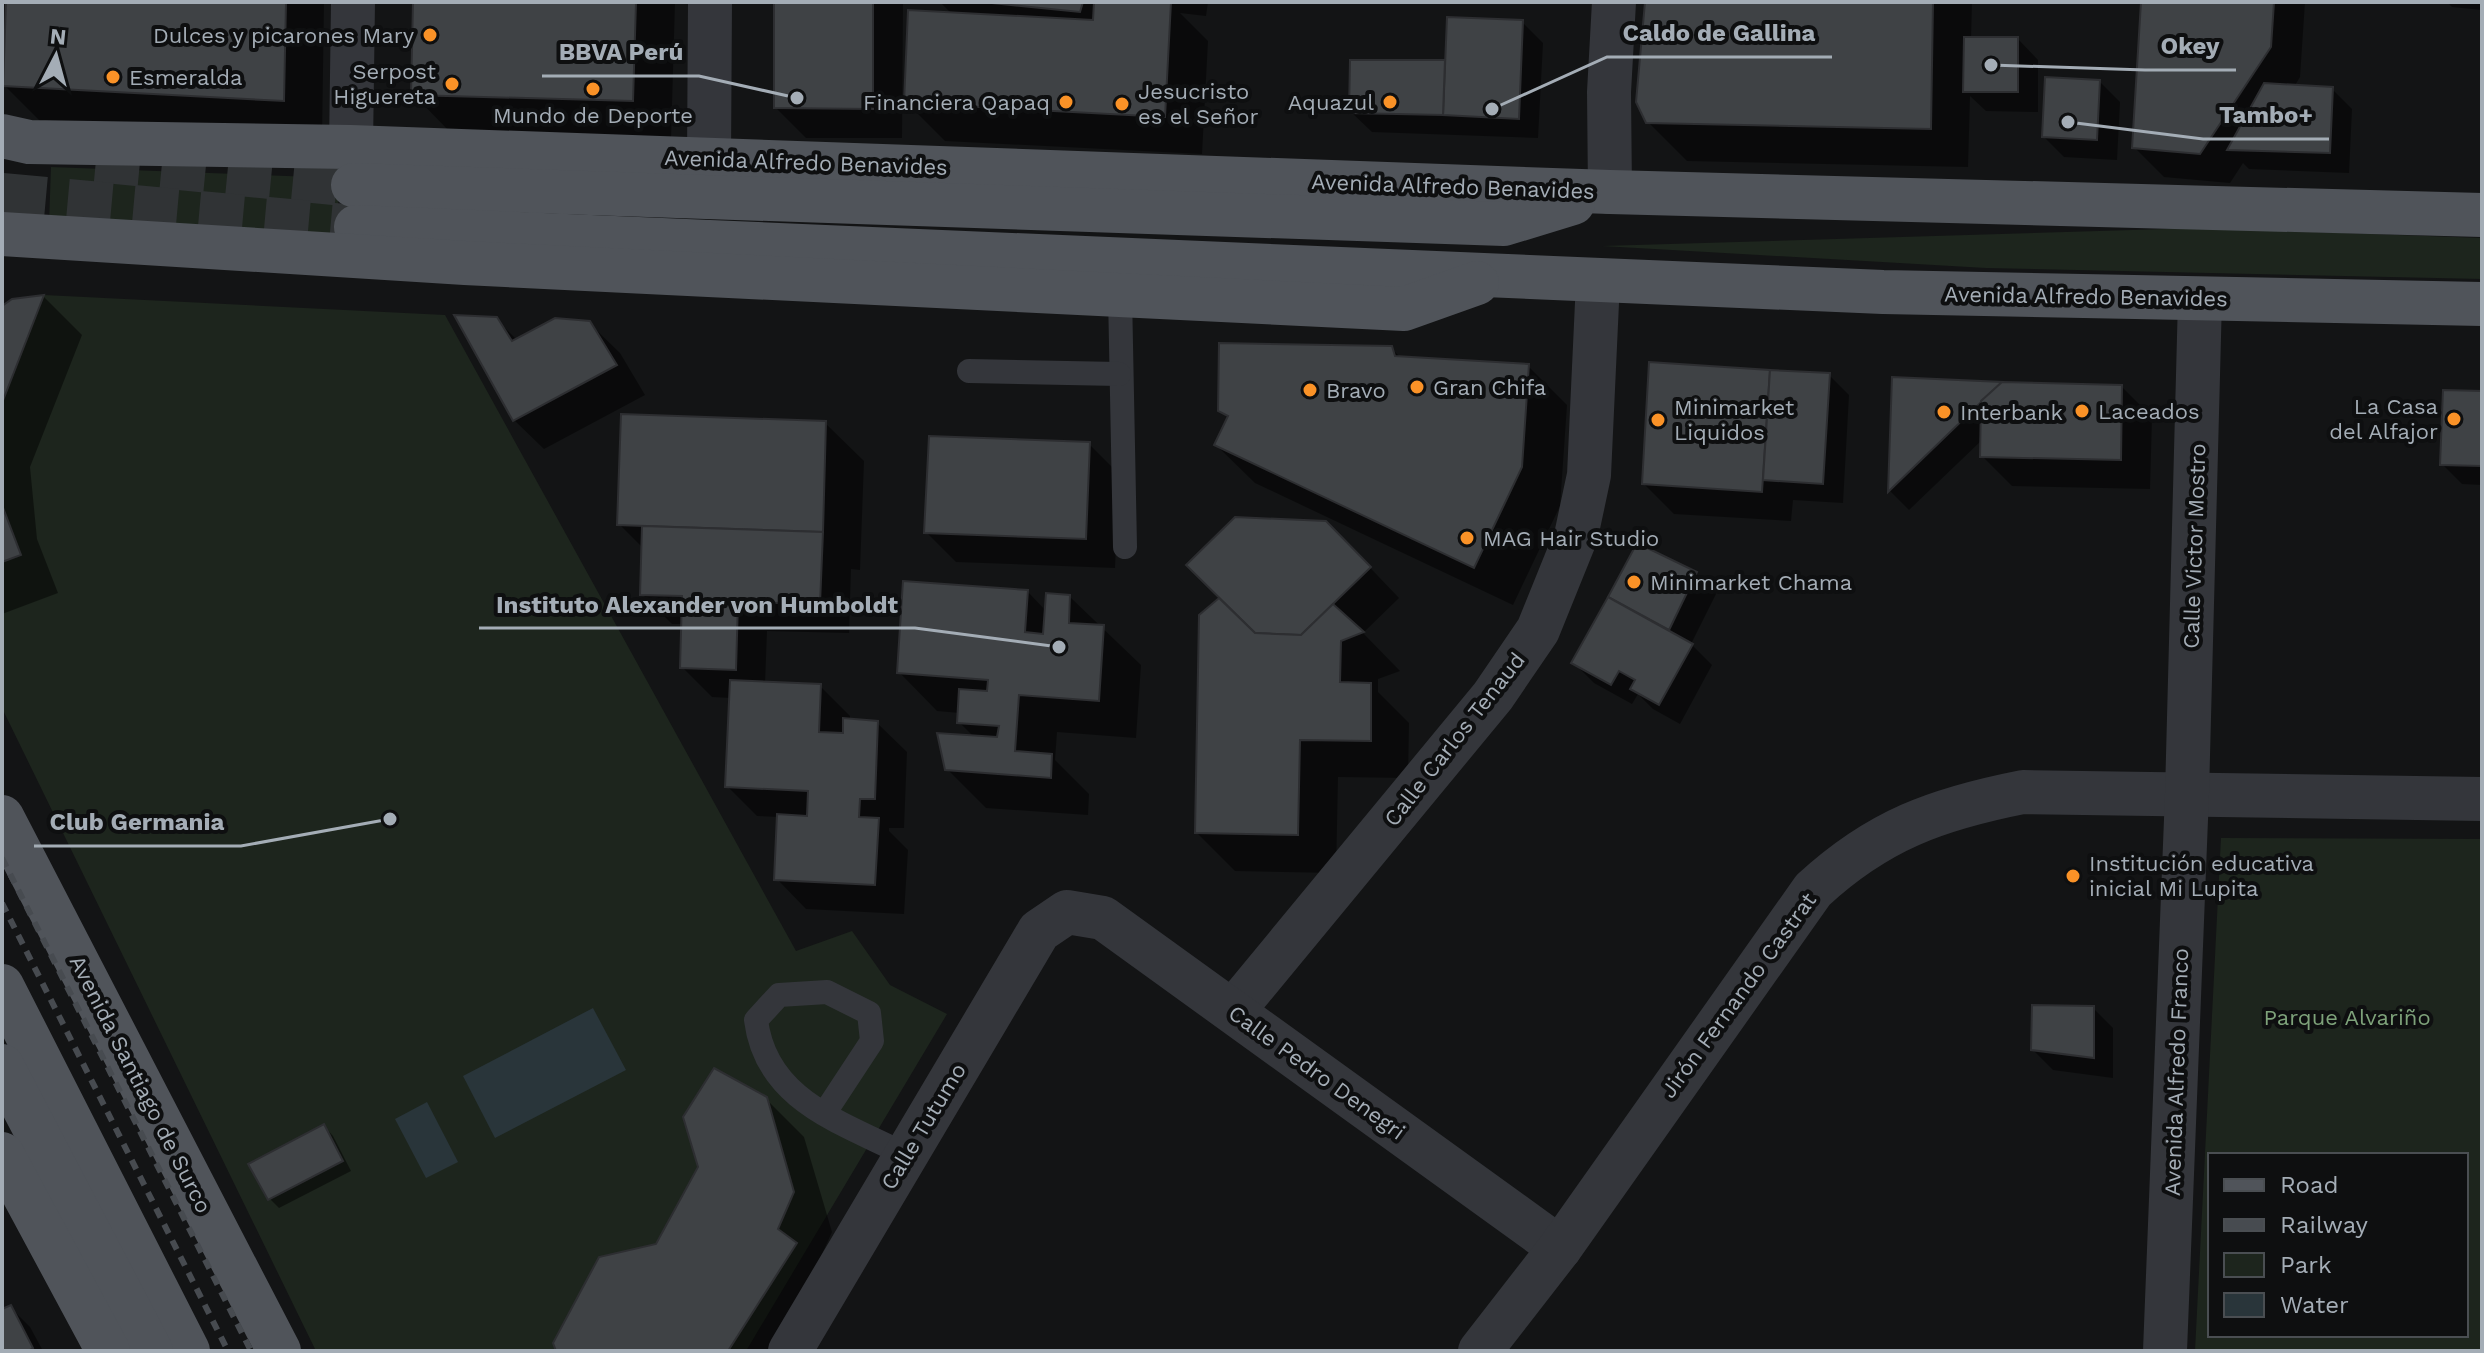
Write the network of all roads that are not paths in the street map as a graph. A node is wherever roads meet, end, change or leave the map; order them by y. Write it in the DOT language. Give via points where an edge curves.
graph roads {
  1 [pos="353,2"];
  2 [pos="710,2"];
  3 [pos="1614,2"];
  4 [pos="2,136"];
  5 [pos="709,158"];
  6 [pos="353,186"];
  7 [pos="1610,192"];
  8 [pos="2482,215"];
  9 [pos="2,234"];
  10 [pos="1498,275"];
  11 [pos="1598,281"];
  12 [pos="1120,294"];
  13 [pos="2200,299"];
  14 [pos="2482,304"];
  15 [pos="969,371"];
  16 [pos="1119,374"];
  17 [pos="1125,547"];
  18 [pos="2187,794"];
  19 [pos="2482,799"];
  20 [pos="2,817"];
  21 [pos="1067,912"];
  22 [pos="2,986"];
  23 [pos="1233,1011"];
  24 [pos="2,1066"];
  25 [pos="824,1114"];
  26 [pos="2,1154"];
  27 [pos="906,1155"];
  28 [pos="1560,1248"];
  29 [pos="108,1351"];
  30 [pos="151,1351"];
  31 [pos="188,1351"];
  32 [pos="279,1351"];
  33 [pos="790,1351"];
  34 [pos="1480,1351"];
  35 [pos="2165,1351"];
  1 -- 6 [label="street"];
  2 -- 5 [label="street"];
  3 -- 7 [label="street"];
  4 -- 6 [label="main road, Avenida Alfredo Benavides"];
  5 -- 6 [label="main road, Avenida Alfredo Benavides"];
  5 -- 7 [label="main road, Avenida Alfredo Benavides"];
  6 -- 7 [label="main road, Avenida Alfredo Benavides" via="1504,224"];
  6 -- 10 [label="main road, Avenida Alfredo Benavides"];
  7 -- 8 [label="main road, Avenida Alfredo Benavides"];
  9 -- 12 [label="main road, Avenida Alfredo Benavides" via="449,262"];
  10 -- 11 [label="main road, Avenida Alfredo Benavides"];
  10 -- 12 [label="main road, Avenida Alfredo Benavides" via="1404,309"];
  11 -- 13 [label="main road, Avenida Alfredo Benavides"];
  11 -- 23 [label="street, Calle Carlos Tenaud" via="1589,475 1576,536 1538,630 1493,696"];
  12 -- 16 [label="lane"];
  13 -- 14 [label="main road, Avenida Alfredo Benavides"];
  13 -- 18 [label="street, Calle Victor Mostro"];
  15 -- 16 [label="lane"];
  16 -- 17 [label="lane"];
  18 -- 19 [label="street, Jirón Fernando Castrat"];
  18 -- 28 [label="street, Jirón Fernando Castrat" via="2023,792 1955,806 1902,827 1838,867 1786,925"];
  18 -- 35 [label="street, Avenida Alfredo Franco"];
  20 -- 32 [label="main road, Avenida Santiago de Surco"];
  21 -- 23 [label="street, Calle Pedro Denegri" via="1103,918"];
  21 -- 27 [label="street, Calle Tutumo" via="1039,931"];
  22 -- 31 [label="main road"];
  23 -- 28 [label="street, Calle Pedro Denegri"];
  24 -- 30 [label="main road"];
  25 -- 25 [label="lane" via="783,1083 760,1046 756,1020 779,995 827,992 869,1013 872,1041"];
  25 -- 27 [label="lane"];
  26 -- 29 [label="main road"];
  27 -- 33 [label="street, Calle Tutumo"];
  28 -- 34 [label="street, Jirón Fernando Castrat"];
}
